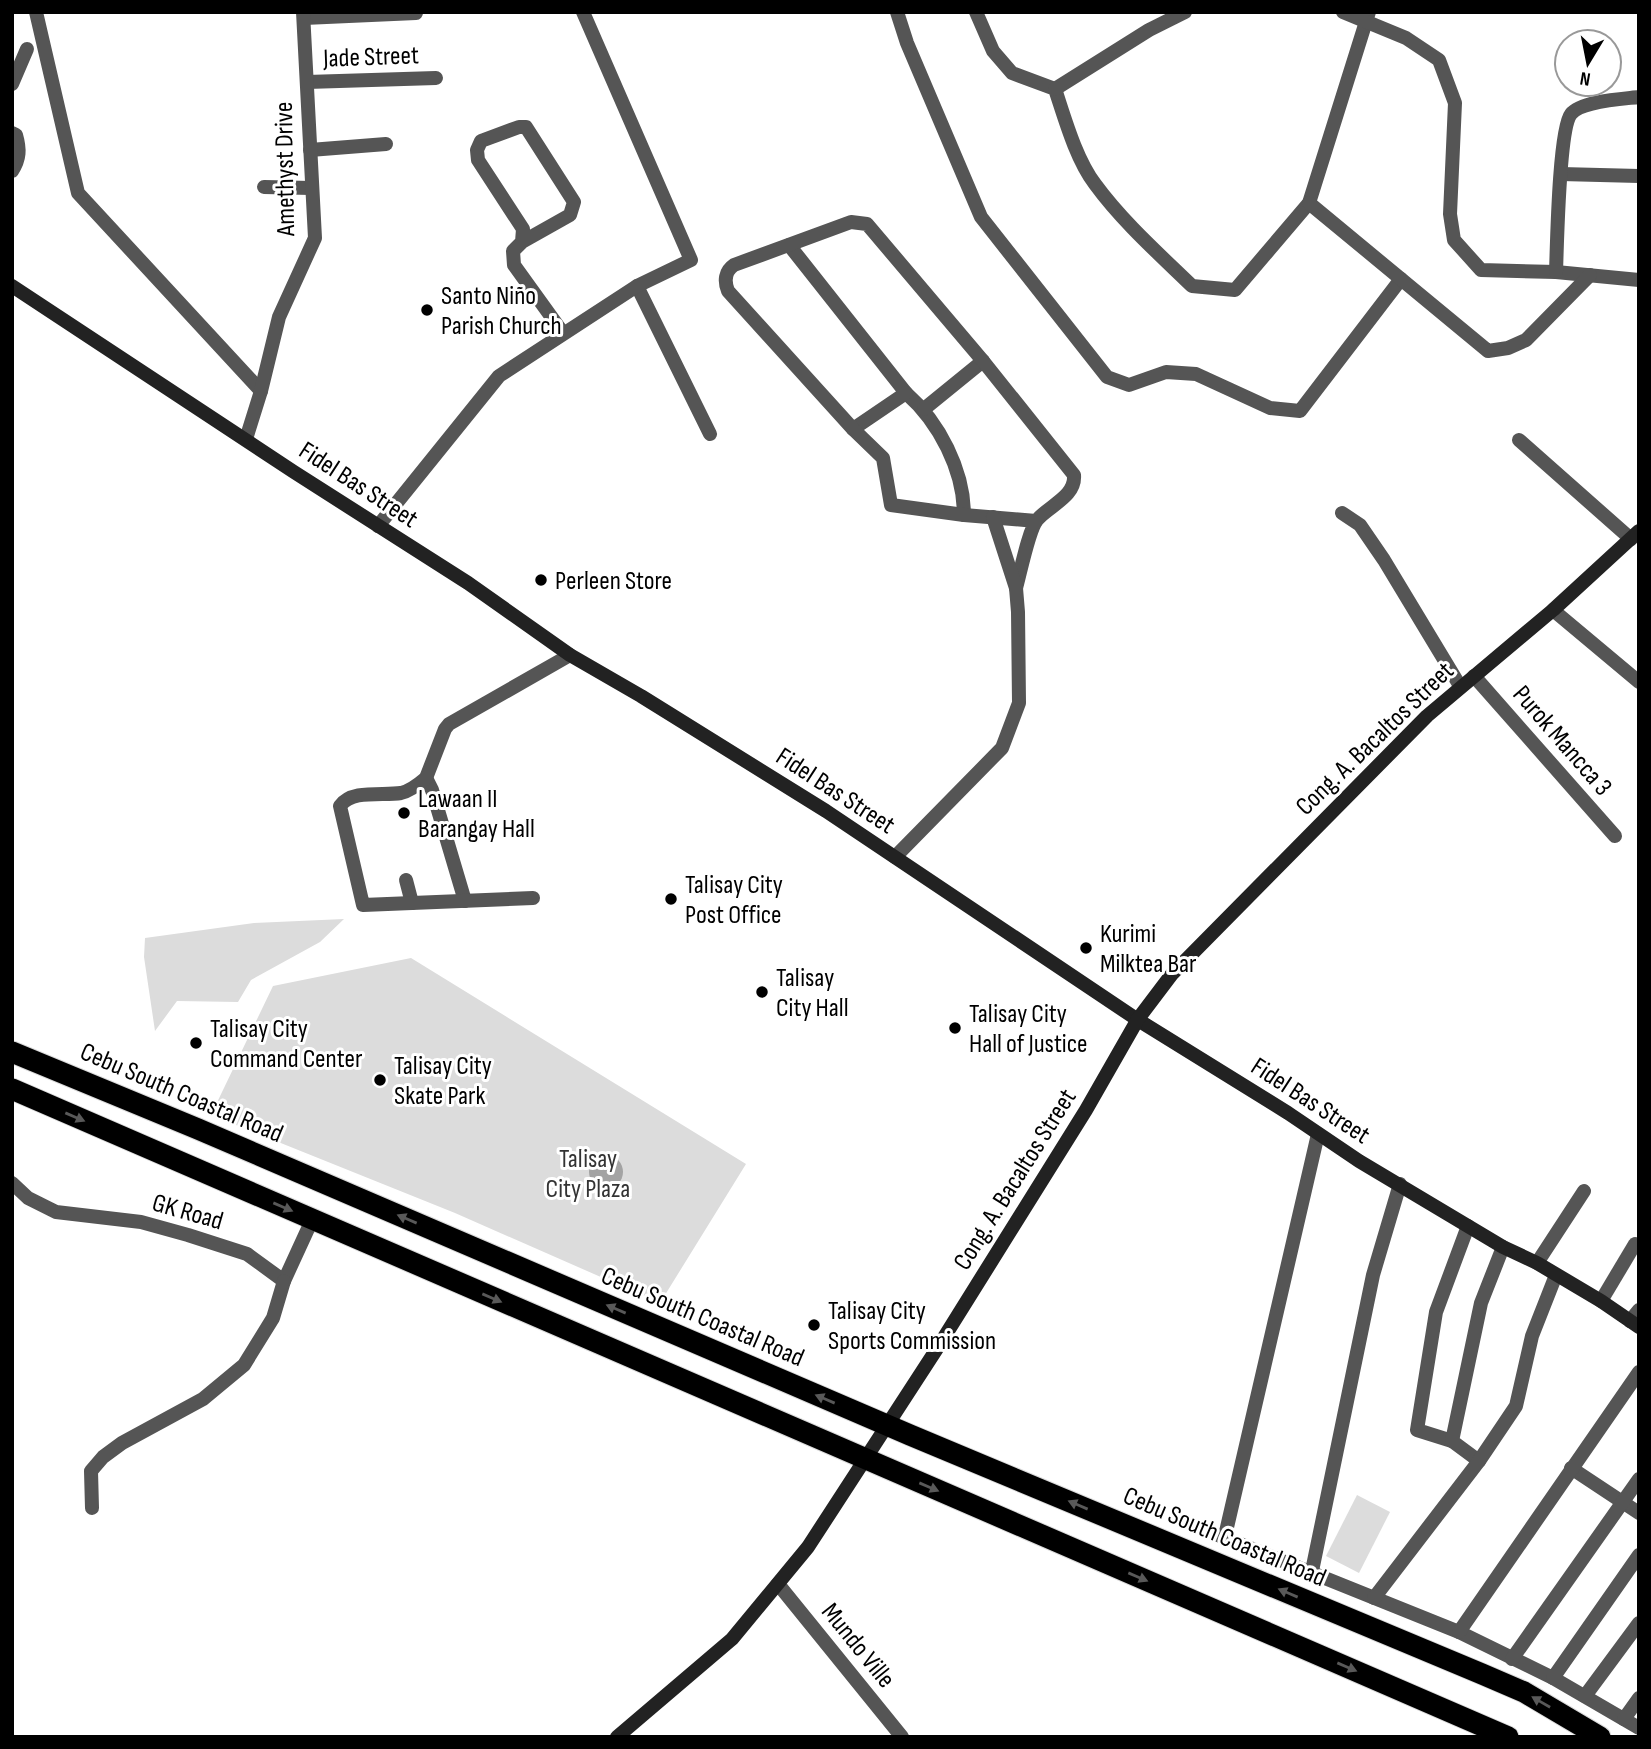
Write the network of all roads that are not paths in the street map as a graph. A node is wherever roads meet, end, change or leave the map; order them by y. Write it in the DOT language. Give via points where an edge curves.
graph roads {
  1 [pos="36,12"];
  2 [pos="583,12"];
  3 [pos="897,12"];
  4 [pos="976,12"];
  5 [pos="1185,12"];
  6 [pos="1343,12"];
  7 [pos="416,13"];
  8 [pos="303,15"];
  9 [pos="1366,17"];
  10 [pos="27,50"];
  11 [pos="436,78"];
  12 [pos="307,82"];
  13 [pos="12,84"];
  14 [pos="1055,89"];
  15 [pos="1639,97"];
  16 [pos="12,134"];
  17 [pos="386,144"];
  18 [pos="310,150"];
  19 [pos="12,171"];
  20 [pos="1561,174"];
  21 [pos="1639,176"];
  22 [pos="264,187"];
  23 [pos="312,188"];
  24 [pos="1309,203"];
  25 [pos="522,242"];
  26 [pos="789,245"];
  27 [pos="1556,272"];
  28 [pos="1590,275"];
  29 [pos="1401,279"];
  30 [pos="1639,280"];
  31 [pos="12,285"];
  32 [pos="637,286"];
  33 [pos="563,333"];
  34 [pos="983,361"];
  35 [pos="261,391"];
  36 [pos="906,393"];
  37 [pos="924,410"];
  38 [pos="853,429"];
  39 [pos="710,434"];
  40 [pos="246,439"];
  41 [pos="1519,440"];
  42 [pos="1342,513"];
  43 [pos="964,515"];
  44 [pos="993,517"];
  45 [pos="1035,521"];
  46 [pos="378,526"];
  47 [pos="1635,535"];
  48 [pos="1016,588"];
  49 [pos="1553,610"];
  50 [pos="570,655"];
  51 [pos="1474,676"];
  52 [pos="1639,682"];
  53 [pos="1460,686"];
  54 [pos="426,778"];
  55 [pos="1615,836"];
  56 [pos="895,857"];
  57 [pos="406,880"];
  58 [pos="533,898"];
  59 [pos="465,901"];
  60 [pos="412,903"];
  61 [pos="1138,1020"];
  62 [pos="12,1052"];
  63 [pos="12,1089"];
  64 [pos="1318,1134"];
  65 [pos="12,1183"];
  66 [pos="1400,1184"];
  67 [pos="1584,1191"];
  68 [pos="312,1220"];
  69 [pos="1468,1226"];
  70 [pos="1634,1244"];
  71 [pos="1503,1247"];
  72 [pos="1537,1263"];
  73 [pos="1556,1275"];
  74 [pos="284,1280"];
  75 [pos="1601,1301"];
  76 [pos="1636,1319"];
  77 [pos="1639,1372"];
  78 [pos="888,1426"];
  79 [pos="1452,1441"];
  80 [pos="866,1460"];
  81 [pos="1479,1461"];
  82 [pos="1571,1468"];
  83 [pos="1639,1479"];
  84 [pos="1622,1503"];
  85 [pos="92,1508"];
  86 [pos="1639,1514"];
  87 [pos="1178,1519"];
  88 [pos="1225,1536"];
  89 [pos="1639,1555"];
  90 [pos="1312,1571"];
  91 [pos="778,1584"];
  92 [pos="1374,1598"];
  93 [pos="1639,1623"];
  94 [pos="1459,1632"];
  95 [pos="1493,1650"];
  96 [pos="1512,1658"];
  97 [pos="1482,1674"];
  98 [pos="1553,1678"];
  99 [pos="1585,1696"];
  100 [pos="1639,1698"];
  101 [pos="1624,1719"];
  102 [pos="1639,1728"];
  103 [pos="617,1737"];
  104 [pos="902,1737"];
  105 [pos="1508,1737"];
  106 [pos="1600,1737"];
  1 -- 35 [label="street" via="78,193"];
  2 -- 32 [label="street" via="691,260"];
  3 -- 29 [label="street" via="981,217 1107,377 1129,385 1166,372 1196,374 1270,408 1300,411"];
  4 -- 14 [label="street" via="993,51 1012,73"];
  5 -- 14 [label="street"];
  6 -- 9 [label="street"];
  7 -- 8 [label="street"];
  8 -- 12 [label="street, Amethyst Drive"];
  9 -- 24 [label="street"];
  9 -- 27 [label="street" via="1439,60 1455,103 1450,214 1454,240 1481,270"];
  10 -- 13 [label="street"];
  11 -- 12 [label="street, Jade Street"];
  12 -- 18 [label="street, Amethyst Drive"];
  14 -- 24 [label="street" via="1094,183 1192,286 1235,290"];
  15 -- 20 [label="street" via="1596,103 1571,114"];
  16 -- 19 [label="street" via="20,147"];
  17 -- 18 [label="street"];
  18 -- 23 [label="street, Amethyst Drive"];
  20 -- 21 [label="street"];
  20 -- 27 [label="street"];
  22 -- 23 [label="street"];
  23 -- 35 [label="street, Amethyst Drive" via="315,238 279,317"];
  24 -- 29 [label="street"];
  25 -- 25 [label="street" via="519,220 478,160 477,150 481,141 526,127 574,202 570,215"];
  25 -- 33 [label="street" via="513,251 514,265"];
  26 -- 34 [label="street" via="851,222 867,224"];
  26 -- 36 [label="street"];
  26 -- 38 [label="street" via="731,267 726,288"];
  27 -- 28 [label="street"];
  28 -- 29 [label="street" via="1526,340 1488,351"];
  28 -- 30 [label="street"];
  31 -- 40 [label="street, Fidel Bas Street"];
  32 -- 33 [label="street"];
  32 -- 39 [label="street"];
  33 -- 46 [label="street" via="499,376"];
  34 -- 37 [label="street"];
  34 -- 45 [label="street" via="1074,475 1074,483 1059,502"];
  35 -- 40 [label="street, Amethyst Drive"];
  36 -- 37 [label="street"];
  36 -- 38 [label="street"];
  37 -- 43 [label="street" via="957,471"];
  38 -- 43 [label="street" via="883,458 891,505"];
  40 -- 46 [label="street, Fidel Bas Street"];
  41 -- 47 [label="street"];
  42 -- 53 [label="street" via="1360,525 1384,560"];
  43 -- 44 [label="street"];
  44 -- 45 [label="street"];
  44 -- 48 [label="street"];
  45 -- 48 [label="street"];
  46 -- 50 [label="street, Fidel Bas Street"];
  47 -- 49 [label="street, Cong. A. Bacaltos Street"];
  48 -- 56 [label="street" via="1019,703 1007,738 985,767"];
  49 -- 51 [label="street, Cong. A. Bacaltos Street"];
  49 -- 52 [label="street"];
  50 -- 54 [label="street" via="449,724"];
  50 -- 56 [label="street, Fidel Bas Street"];
  51 -- 53 [label="street, Cong. A. Bacaltos Street"];
  51 -- 55 [label="street, Purok Mancca 3"];
  53 -- 61 [label="street, Cong. A. Bacaltos Street" via="1249,894 1172,974"];
  54 -- 59 [label="street"];
  54 -- 60 [label="street" via="400,793 347,799 340,806 363,905"];
  56 -- 61 [label="street, Fidel Bas Street"];
  57 -- 60 [label="street"];
  58 -- 59 [label="street"];
  59 -- 60 [label="street"];
  61 -- 64 [label="street, Fidel Bas Street"];
  61 -- 78 [label="street, Cong. A. Bacaltos Street"];
  78 -- 62 [label="highway, Cebu South Coastal Road, one-way"];
  63 -- 68 [label="highway, one-way"];
  64 -- 66 [label="street, Fidel Bas Street"];
  64 -- 88 [label="street"];
  65 -- 74 [label="street, GK Road" via="28,1198 56,1212 141,1222 188,1235 247,1254"];
  66 -- 69 [label="street, Fidel Bas Street"];
  66 -- 90 [label="street" via="1373,1275"];
  67 -- 72 [label="street"];
  68 -- 74 [label="street"];
  68 -- 80 [label="highway, one-way"];
  69 -- 71 [label="street, Fidel Bas Street"];
  69 -- 79 [label="street" via="1437,1312 1417,1430"];
  70 -- 75 [label="street"];
  71 -- 72 [label="street, Fidel Bas Street"];
  71 -- 79 [label="street" via="1481,1303"];
  72 -- 73 [label="street, Fidel Bas Street"];
  73 -- 75 [label="street, Fidel Bas Street"];
  73 -- 81 [label="street" via="1532,1336 1516,1406"];
  74 -- 85 [label="street" via="273,1318 244,1365 203,1399 122,1443 96,1464 91,1471"];
  75 -- 76 [label="street, Fidel Bas Street"];
  77 -- 82 [label="street"];
  78 -- 80 [label="street, Cong. A. Bacaltos Street"];
  97 -- 78 [label="highway, Cebu South Coastal Road, one-way"];
  79 -- 81 [label="street"];
  80 -- 91 [label="street, Cong. A. Bacaltos Street"];
  80 -- 105 [label="highway, one-way"];
  81 -- 92 [label="street"];
  82 -- 84 [label="street"];
  82 -- 94 [label="street"];
  83 -- 84 [label="street"];
  84 -- 86 [label="street"];
  84 -- 96 [label="street"];
  87 -- 88 [label="street"];
  88 -- 90 [label="street"];
  89 -- 98 [label="street"];
  90 -- 92 [label="street"];
  91 -- 103 [label="street, Cong. A. Bacaltos Street" via="732,1639"];
  91 -- 104 [label="street, Mundo Ville"];
  92 -- 94 [label="street"];
  93 -- 99 [label="street"];
  94 -- 95 [label="street"];
  95 -- 96 [label="street"];
  95 -- 97 [label="street"];
  96 -- 98 [label="street"];
  106 -- 97 [label="highway, Cebu South Coastal Road, one-way" via="1524,1692"];
  98 -- 99 [label="street"];
  99 -- 101 [label="street"];
  100 -- 101 [label="street"];
  101 -- 102 [label="street"];
}
